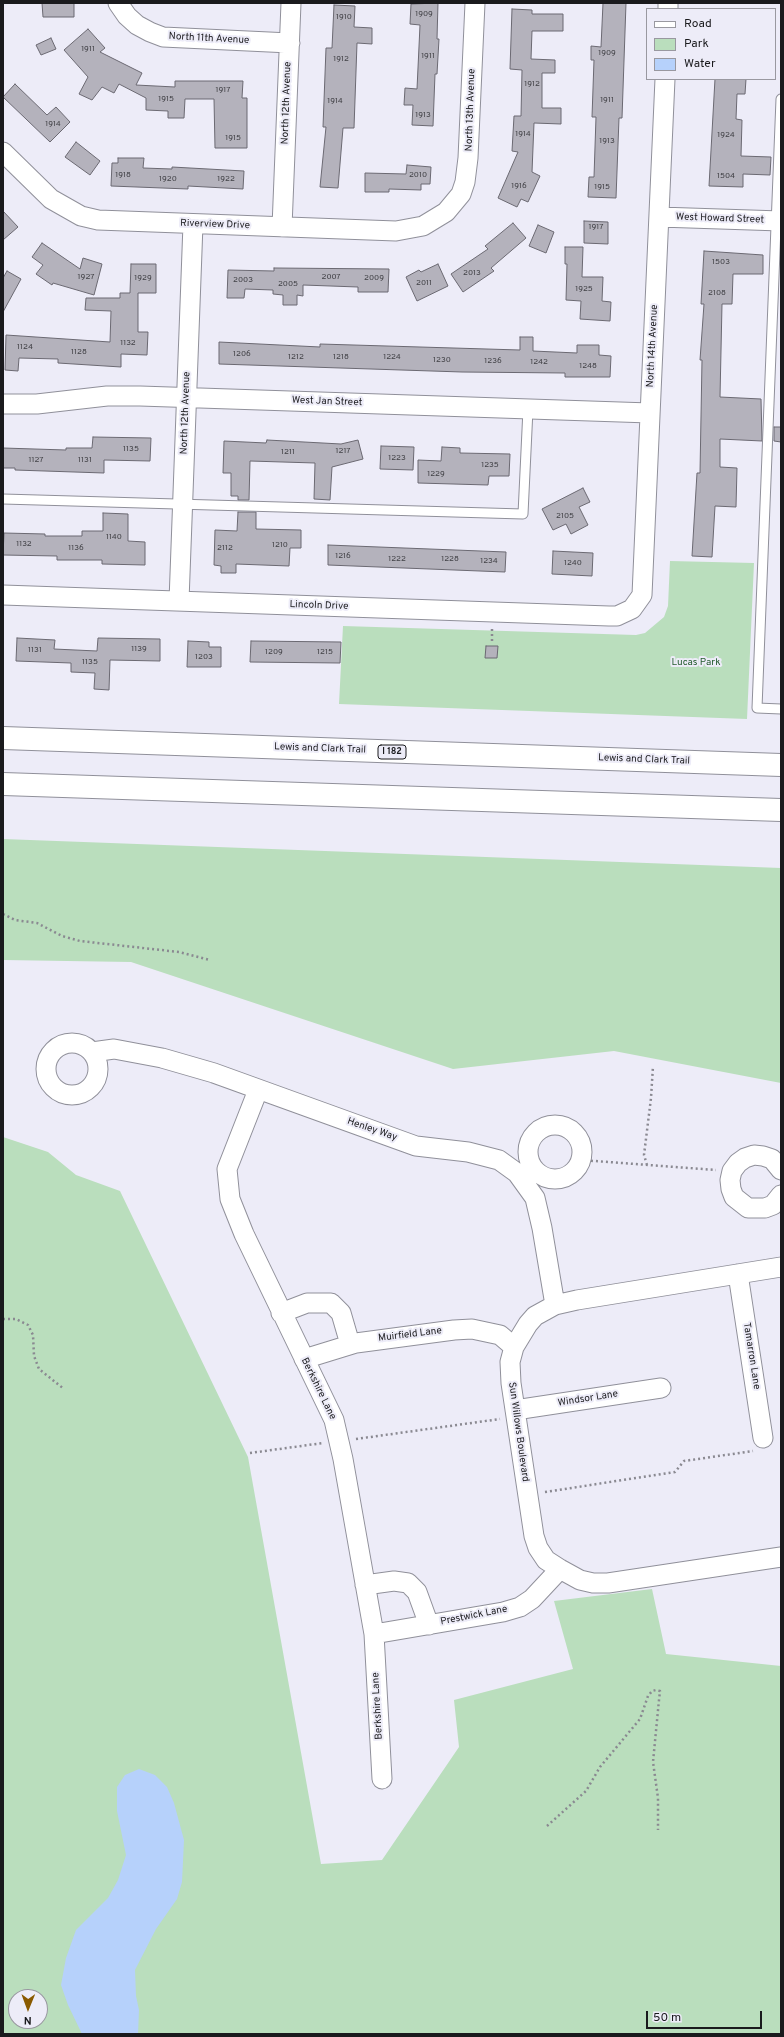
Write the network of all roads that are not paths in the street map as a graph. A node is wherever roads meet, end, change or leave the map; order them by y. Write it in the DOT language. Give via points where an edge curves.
graph roads {
  1 [pos="118,3"];
  2 [pos="291,3"];
  3 [pos="475,3"];
  4 [pos="290,43"];
  5 [pos="665,80"];
  6 [pos="781,99"];
  7 [pos="3,152"];
  8 [pos="446,212"];
  9 [pos="659,217"];
  10 [pos="779,221"];
  11 [pos="193,224"];
  12 [pos="282,227"];
  13 [pos="187,397"];
  14 [pos="3,404"];
  15 [pos="528,409"];
  16 [pos="650,413"];
  17 [pos="3,499"];
  18 [pos="183,503"];
  19 [pos="3,595"];
  20 [pos="179,601"];
  21 [pos="632,609"];
  22 [pos="781,709"];
  23 [pos="3,738"];
  24 [pos="781,765"];
  25 [pos="3,784"];
  26 [pos="781,810"];
  27 [pos="92,1052"];
  28 [pos="258,1090"];
  29 [pos="781,1170"];
  30 [pos="532,1178"];
  31 [pos="781,1195"];
  32 [pos="781,1267"];
  33 [pos="738,1274"];
  34 [pos="555,1305"];
  35 [pos="282,1313"];
  36 [pos="350,1344"];
  37 [pos="514,1347"];
  38 [pos="304,1359"];
  39 [pos="661,1388"];
  40 [pos="516,1414"];
  41 [pos="760,1444"];
  42 [pos="781,1558"];
  43 [pos="560,1569"];
  44 [pos="365,1584"];
  45 [pos="429,1625"];
  46 [pos="374,1634"];
  47 [pos="382,1779"];
  1 -- 4 [label="street, North 11th Avenue" via="127,16 138,25 163,37"];
  2 -- 4 [label="street, North 12th Avenue"];
  3 -- 8 [label="street, North 13th Avenue" via="468,164 461,194"];
  4 -- 12 [label="street, North 12th Avenue"];
  5 -- 9 [label="street, North 14th Avenue"];
  6 -- 10 [label="lane"];
  7 -- 11 [label="street, Riverview Drive" via="51,199 81,216 112,221"];
  8 -- 12 [label="street, Riverview Drive" via="424,226 410,230"];
  9 -- 10 [label="street, West Howard Street"];
  9 -- 16 [label="street, North 14th Avenue"];
  10 -- 22 [label="lane" via="757,708"];
  11 -- 12 [label="street, Riverview Drive"];
  11 -- 13 [label="street, North 12th Avenue"];
  13 -- 14 [label="street, West Jan Street" via="108,396 37,404"];
  13 -- 15 [label="street, West Jan Street"];
  13 -- 18 [label="street, North 12th Avenue"];
  15 -- 16 [label="street, West Jan Street"];
  15 -- 18 [label="lane" via="523,514"];
  16 -- 21 [label="street, North 14th Avenue" via="642,595"];
  17 -- 18 [label="lane"];
  18 -- 20 [label="street, North 12th Avenue"];
  19 -- 20 [label="street, Lincoln Drive"];
  20 -- 21 [label="street, Lincoln Drive" via="617,616"];
  23 -- 24 [label="highway, Lewis and Clark Trail / I 182"];
  25 -- 26 [label="highway"];
  27 -- 28 [label="street, Henley Way" via="114,1049 162,1058 214,1073"];
  28 -- 30 [label="street, Henley Way" via="416,1146 468,1152 499,1160 517,1173"];
  28 -- 35 [label="street, Berkshire Lane" via="227,1169 228,1183 230,1199 244,1234"];
  29 -- 31 [label="street" via="772,1159 754,1155 738,1163 732,1171 730,1180 734,1197 748,1208 765,1208 773,1205"];
  30 -- 30 [label="street" via="563,1178 574,1171 581,1160 580,1143 576,1135 561,1125 551,1125 535,1133 528,1150"];
  30 -- 34 [label="street, Henley Way"];
  32 -- 33 [label="street, Sun Willows Boulevard"];
  33 -- 34 [label="street, Sun Willows Boulevard"];
  33 -- 41 [label="street, Tamarron Lane"];
  34 -- 37 [label="street, Sun Willows Boulevard" via="535,1316"];
  35 -- 36 [label="street" via="307,1303 331,1303 341,1313"];
  35 -- 38 [label="street, Berkshire Lane"];
  36 -- 37 [label="street, Muirfield Lane" via="472,1329 500,1335"];
  36 -- 38 [label="street, Muirfield Lane"];
  37 -- 40 [label="street, Sun Willows Boulevard" via="510,1362"];
  38 -- 44 [label="street, Berkshire Lane" via="334,1420"];
  39 -- 40 [label="street, Windsor Lane"];
  40 -- 43 [label="street, Sun Willows Boulevard" via="534,1536 546,1560"];
  42 -- 43 [label="street, Sun Willows Boulevard" via="608,1583 580,1580"];
  43 -- 45 [label="street, Prestwick Lane" via="532,1599 520,1607"];
  44 -- 45 [label="street" via="394,1581 408,1583 417,1592"];
  44 -- 46 [label="street, Berkshire Lane"];
  45 -- 46 [label="street, Prestwick Lane"];
  46 -- 47 [label="street, Berkshire Lane"];
}
